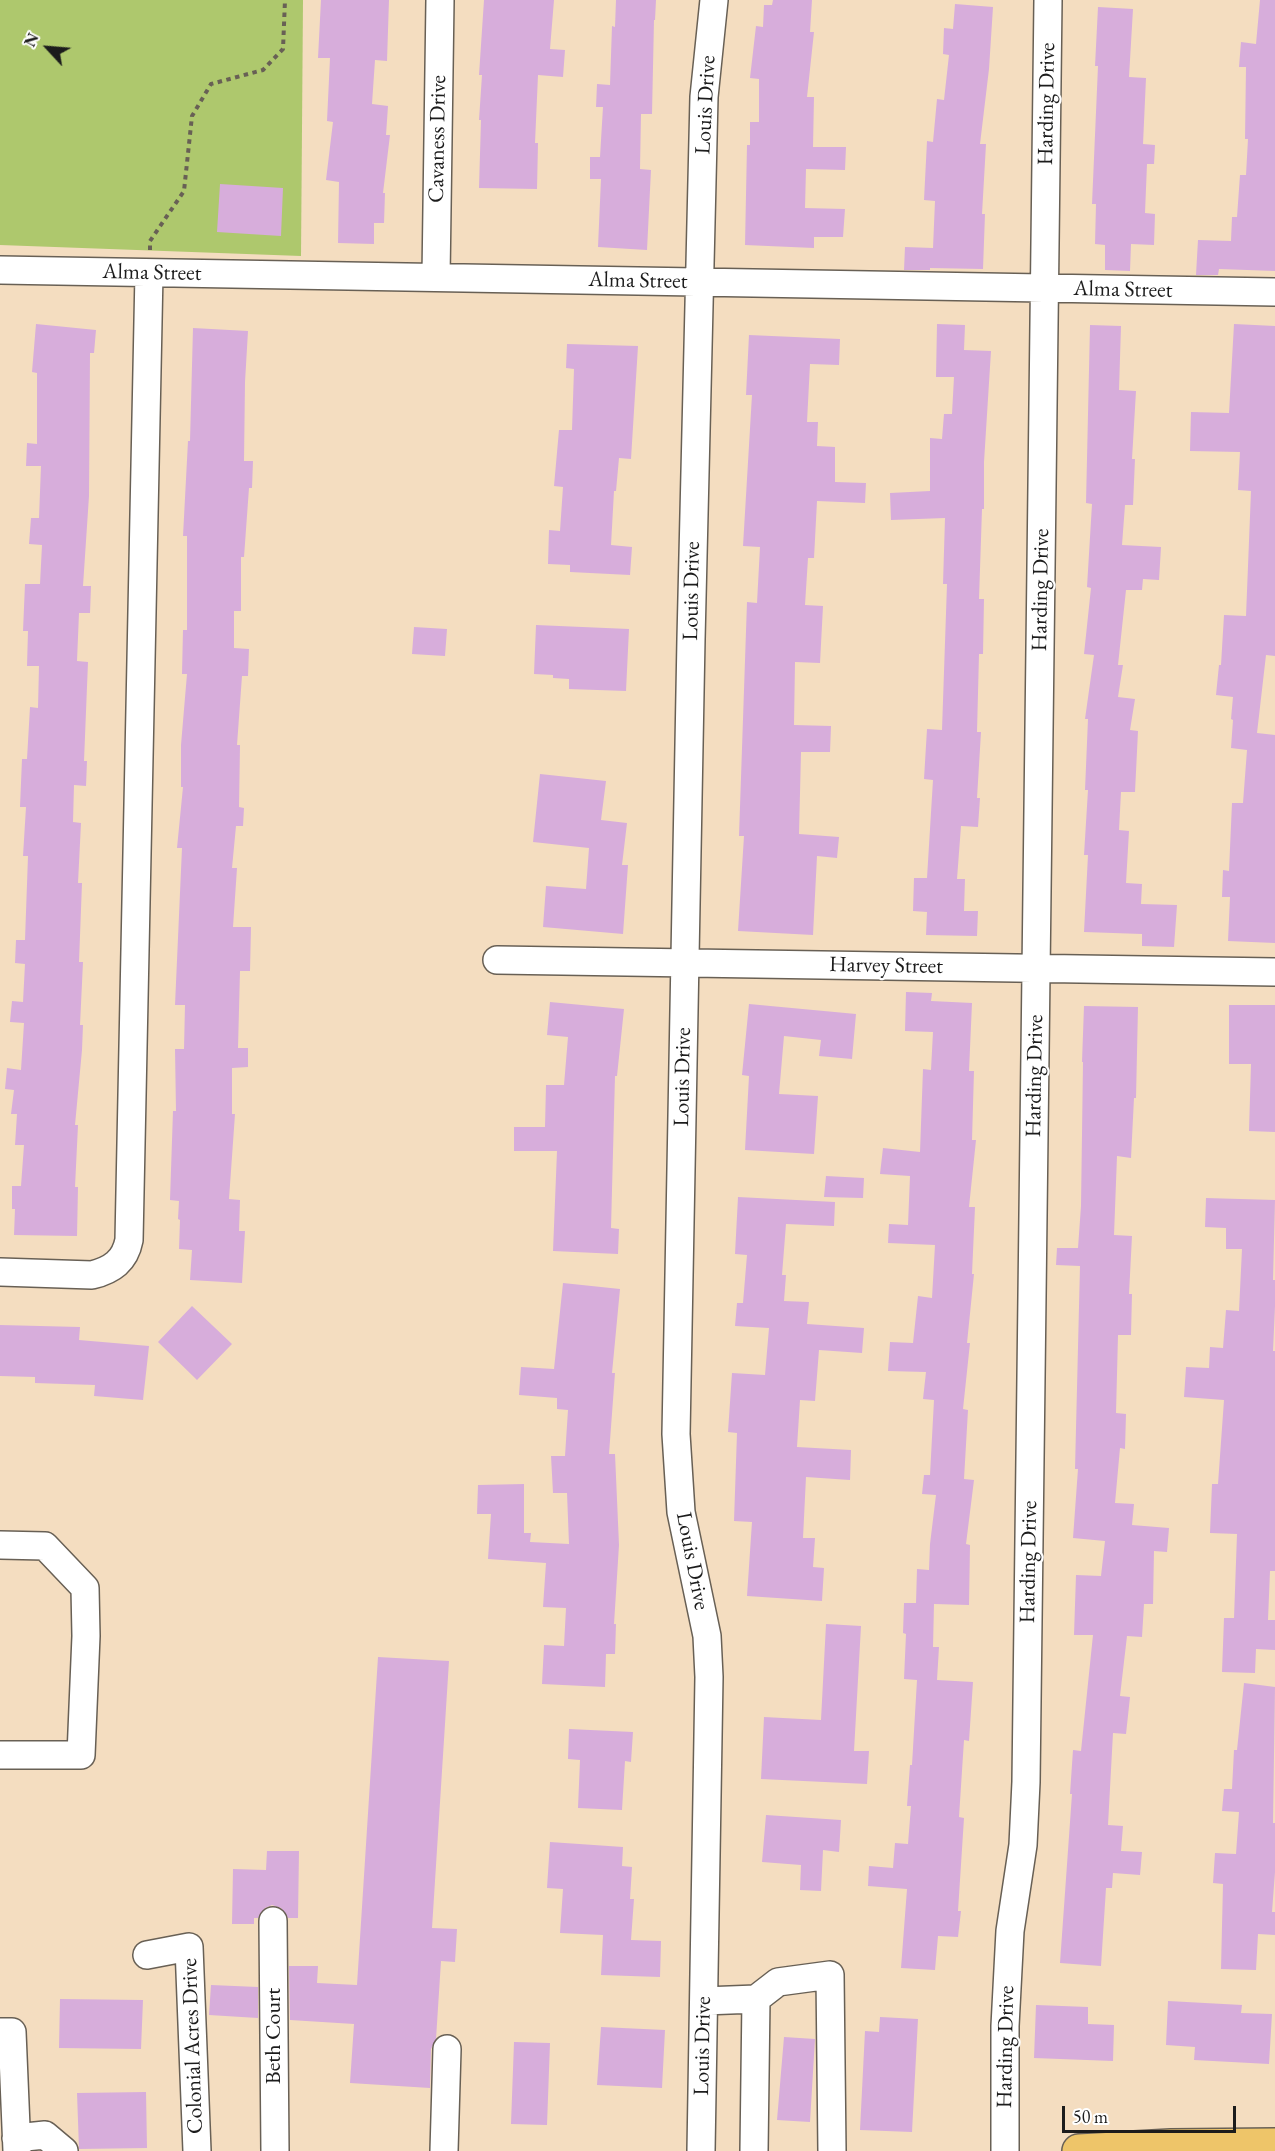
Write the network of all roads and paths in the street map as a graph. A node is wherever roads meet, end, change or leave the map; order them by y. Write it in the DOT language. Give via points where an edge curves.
graph roads {
  1 [pos="285,0"];
  2 [pos="440,0"];
  3 [pos="714,0"];
  4 [pos="1048,0"];
  5 [pos="0,270"];
  6 [pos="149,273"];
  7 [pos="436,277"];
  8 [pos="700,282"];
  9 [pos="1045,288"];
  10 [pos="1275,292"];
  11 [pos="497,960"];
  12 [pos="685,964"];
  13 [pos="1036,969"];
  14 [pos="1275,972"];
  15 [pos="0,1272"];
  16 [pos="0,1545"];
  17 [pos="0,1755"];
  18 [pos="273,1921"];
  19 [pos="147,1955"];
  20 [pos="756,1999"];
  21 [pos="704,2001"];
  22 [pos="0,2031"];
  23 [pos="447,2049"];
  24 [pos="16,2144"];
  25 [pos="1275,2145"];
  26 [pos="64,2151"];
  27 [pos="197,2151"];
  28 [pos="275,2151"];
  29 [pos="444,2151"];
  30 [pos="701,2151"];
  31 [pos="754,2151"];
  32 [pos="832,2151"];
  33 [pos="1005,2151"];
  34 [pos="1078,2151"];
  1 -- 6 [label="path" via="284,49 263,70 211,84 192,116 184,191 150,241"];
  2 -- 7 [label="street, Cavaness Drive"];
  3 -- 8 [label="street, Louis Drive" via="704,97"];
  4 -- 9 [label="street, Harding Drive"];
  5 -- 6 [label="street, Alma Street"];
  6 -- 7 [label="street, Alma Street"];
  6 -- 15 [label="street" via="129,1240 116,1265 92,1275"];
  7 -- 8 [label="street, Alma Street"];
  8 -- 9 [label="street, Alma Street"];
  8 -- 12 [label="street, Louis Drive"];
  9 -- 10 [label="street, Alma Street"];
  9 -- 13 [label="street, Harding Drive"];
  11 -- 12 [label="street, Harvey Street"];
  12 -- 13 [label="street, Harvey Street"];
  12 -- 21 [label="street, Louis Drive" via="676,1434 681,1512 707,1636"];
  13 -- 14 [label="street, Harvey Street"];
  13 -- 33 [label="street, Harding Drive" via="1026,1782 1023,1845 1010,1931"];
  16 -- 17 [label="street" via="45,1546 85,1588 86,1636 81,1755"];
  18 -- 28 [label="street, Beth Court"];
  19 -- 27 [label="street, Colonial Acres Drive" via="189,1947"];
  20 -- 21 [label="street"];
  20 -- 31 [label="street"];
  20 -- 32 [label="street" via="778,1982 830,1976"];
  21 -- 30 [label="street, Louis Drive"];
  22 -- 24 [label="street" via="12,2032"];
  23 -- 29 [label="street"];
  24 -- 26 [label="street" via="45,2134"];
  25 -- 34 [label="main road"];
}
